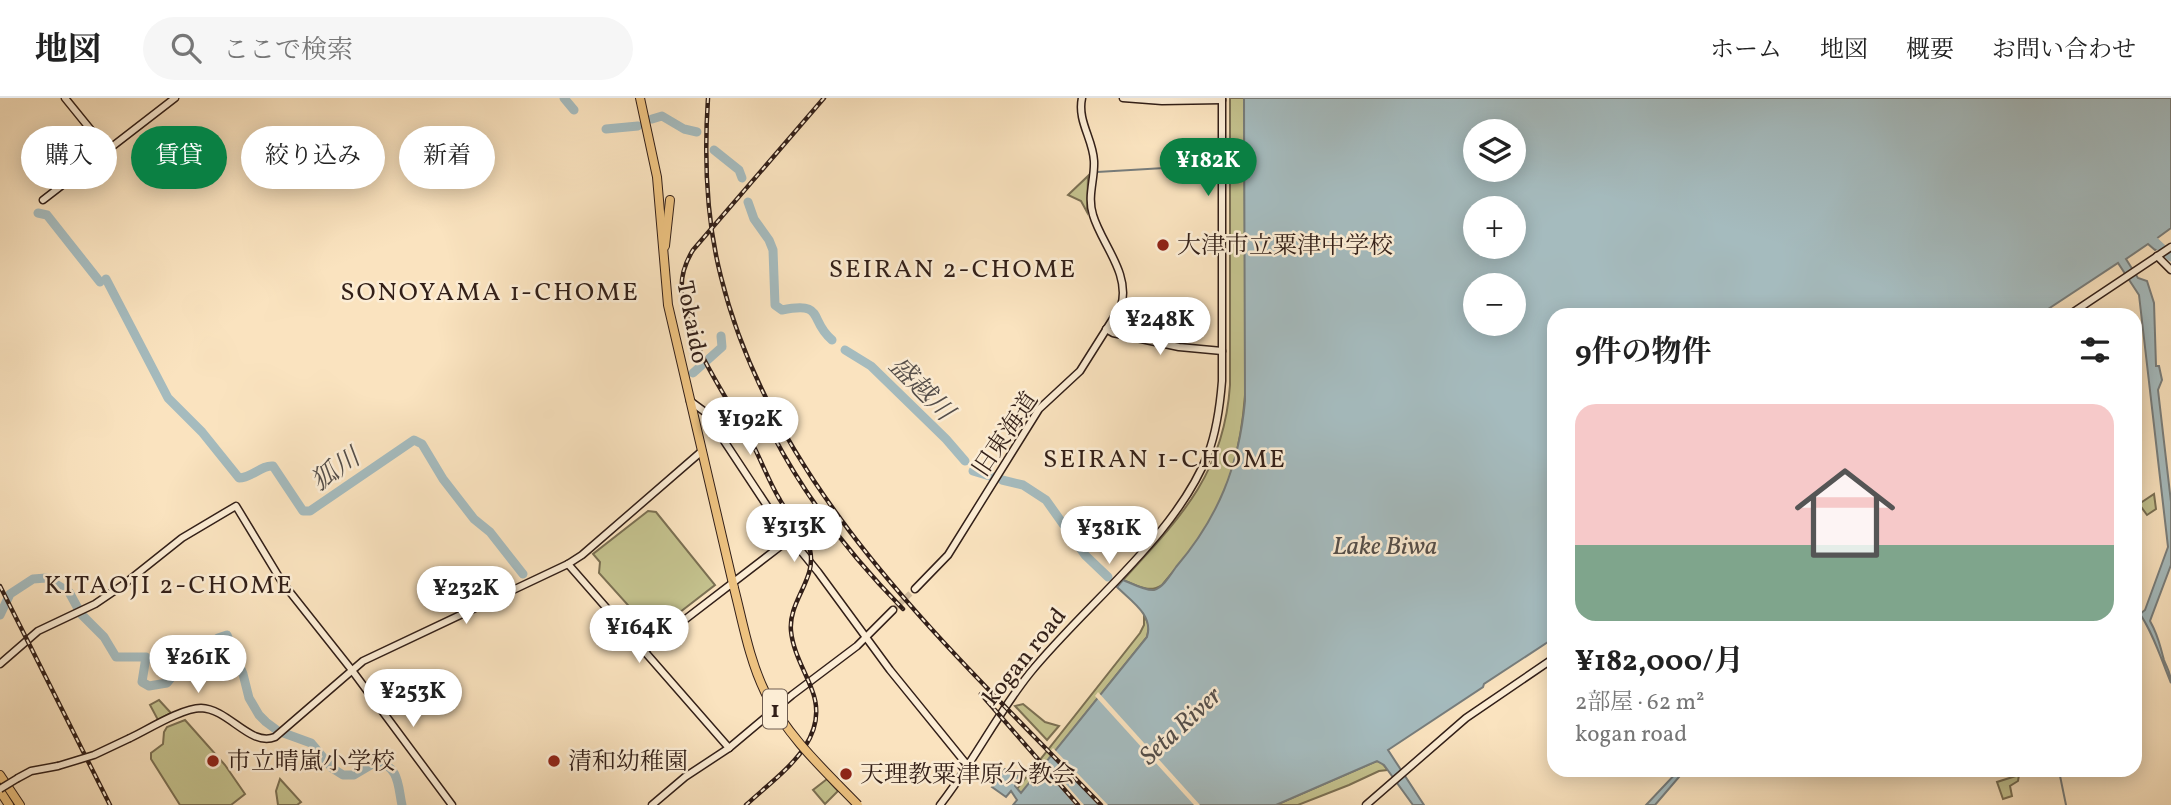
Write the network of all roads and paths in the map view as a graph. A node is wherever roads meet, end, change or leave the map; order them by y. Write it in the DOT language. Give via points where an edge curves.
graph roads {
  1 [pos="65,98"];
  2 [pos="176,98"];
  3 [pos="640,98"];
  4 [pos="1082,98"];
  5 [pos="1123,98"];
  6 [pos="1222,99"];
  7 [pos="88,126"];
  8 [pos="117,144"];
  9 [pos="58,189"];
  10 [pos="43,200"];
  11 [pos="670,200"];
  12 [pos="659,202"];
  13 [pos="661,222"];
  14 [pos="2171,247"];
  15 [pos="663,254"];
  16 [pos="2158,256"];
  17 [pos="2171,270"];
  18 [pos="2080,308"];
  19 [pos="1106,329"];
  20 [pos="1222,351"];
  21 [pos="690,401"];
  22 [pos="702,451"];
  23 [pos="791,538"];
  24 [pos="568,564"];
  25 [pos="734,585"];
  26 [pos="915,589"];
  27 [pos="893,610"];
  28 [pos="864,638"];
  29 [pos="644,651"];
  30 [pos="1547,663"];
  31 [pos="0,664"];
  32 [pos="351,669"];
  33 [pos="729,748"];
  34 [pos="968,766"];
  35 [pos="0,775"];
  36 [pos="0,790"];
  37 [pos="9,805"];
  38 [pos="20,805"];
  39 [pos="452,805"];
  40 [pos="652,805"];
  41 [pos="858,805"];
  42 [pos="940,805"];
  43 [pos="1366,805"];
  1 -- 7 [label="street"];
  2 -- 8 [label="street"];
  3 -- 12 [label="highway, Tokaido / 1"];
  4 -- 19 [label="street, 旧東海道" via="1082,118 1094,161 1092,212 1116,265 1123,295"];
  5 -- 6 [label="street"];
  6 -- 20 [label="street, kogan road"];
  9 -- 10 [label="street"];
  11 -- 12 [label="highway" via="664,205"];
  11 -- 13 [label="highway"];
  11 -- 15 [label="highway"];
  12 -- 13 [label="highway, Tokaido / 1"];
  13 -- 15 [label="highway, Tokaido / 1"];
  14 -- 16 [label="street"];
  15 -- 21 [label="highway, Tokaido / 1" via="668,305"];
  16 -- 17 [label="street"];
  16 -- 18 [label="street"];
  19 -- 20 [label="street" via="1179,347"];
  19 -- 26 [label="street, 旧東海道" via="1075,378 1039,410 948,555"];
  20 -- 34 [label="street, kogan road" via="1218,416 1196,479 1149,543 1030,672"];
  21 -- 22 [label="highway, Tokaido / 1"];
  21 -- 23 [label="street" via="705,412"];
  22 -- 24 [label="street"];
  22 -- 25 [label="highway, Tokaido / 1"];
  23 -- 25 [label="street"];
  23 -- 28 [label="street"];
  24 -- 29 [label="street"];
  24 -- 32 [label="street"];
  25 -- 29 [label="street"];
  25 -- 41 [label="highway, Tokaido / 1, bridge" via="751,654 772,703 798,741"];
  27 -- 28 [label="street"];
  28 -- 33 [label="street"];
  28 -- 34 [label="street"];
  29 -- 33 [label="street"];
  30 -- 43 [label="street" via="1466,718"];
  31 -- 32 [label="street" via="38,631 123,585 194,531 236,506 282,582"];
  32 -- 36 [label="street, bridge" via="269,739 220,713 196,708 94,755 31,771"];
  32 -- 39 [label="street"];
  33 -- 40 [label="street"];
  34 -- 42 [label="street, kogan road"];
  35 -- 38 [label="highway"];
  36 -- 37 [label="highway"];
}
